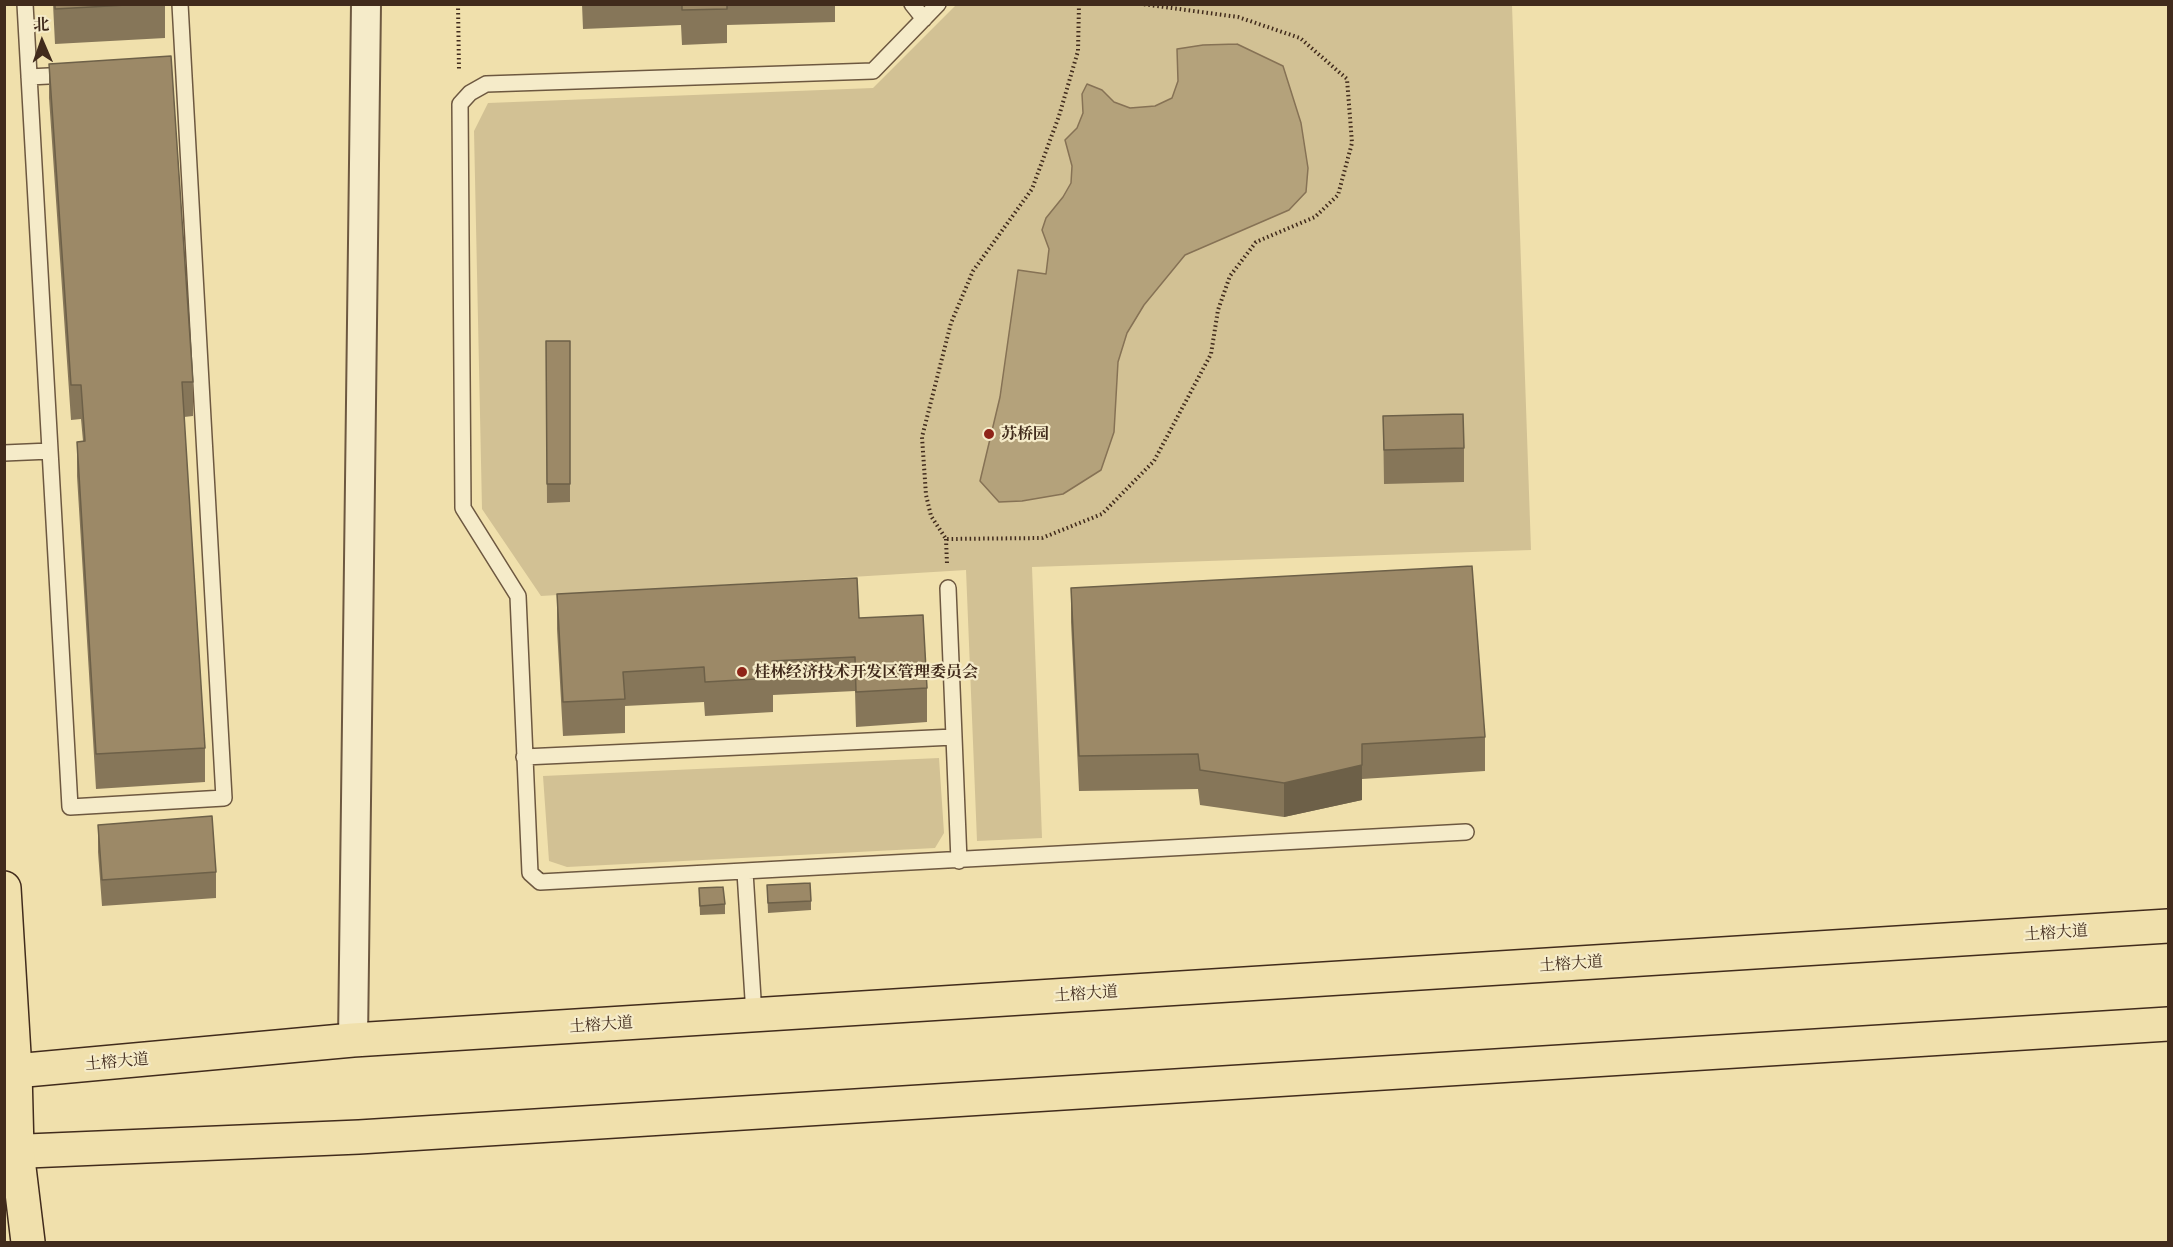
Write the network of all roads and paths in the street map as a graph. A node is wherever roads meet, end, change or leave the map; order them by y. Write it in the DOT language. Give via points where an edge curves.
graph roads {
  1 [pos="25,4"];
  2 [pos="180,4"];
  3 [pos="366,4"];
  4 [pos="458,4"];
  5 [pos="912,4"];
  6 [pos="938,4"];
  7 [pos="1078,4"];
  8 [pos="1142,4"];
  9 [pos="924,19"];
  10 [pos="88,75"];
  11 [pos="29,77"];
  12 [pos="460,110"];
  13 [pos="50,451"];
  14 [pos="4,453"];
  15 [pos="948,588"];
  16 [pos="954,737"];
  17 [pos="524,757"];
  18 [pos="1466,832"];
  19 [pos="959,861"];
  20 [pos="745,872"];
  21 [pos="4,888"];
  22 [pos="2169,926"];
  23 [pos="754,1015"];
  24 [pos="2169,1024"];
  25 [pos="353,1040"];
  26 [pos="10,1071"];
  27 [pos="11,1152"];
  28 [pos="28,1242"];
  1 -- 11 [label="lane"];
  2 -- 13 [label="lane" via="177,71 224,798 70,807"];
  3 -- 25 [label="street"];
  4 -- 12 [label="path"];
  5 -- 9 [label="lane"];
  6 -- 9 [label="lane"];
  7 -- 8 [label="path" via="1078,51 1059,116 1032,189 973,271 951,322 922,437 926,495 931,516 946,539 1042,538 1102,514 1154,460 1196,383 1211,354 1218,310 1230,276 1256,242 1315,217 1338,195 1352,143 1347,79 1300,38 1238,17"];
  9 -- 12 [label="lane" via="873,71 486,84 464,99"];
  10 -- 11 [label="lane"];
  11 -- 13 [label="lane"];
  12 -- 17 [label="lane" via="463,508 518,596"];
  13 -- 14 [label="lane"];
  15 -- 16 [label="lane"];
  16 -- 17 [label="lane"];
  16 -- 19 [label="lane"];
  17 -- 20 [label="lane" via="528,868 540,882"];
  18 -- 19 [label="lane"];
  19 -- 20 [label="lane"];
  20 -- 23 [label="lane"];
  21 -- 26 [label="main road"];
  22 -- 23 [label="main road, 土榕大道"];
  23 -- 25 [label="main road, 土榕大道"];
  24 -- 27 [label="main road" via="359,1137"];
  25 -- 26 [label="main road, 土榕大道"];
  26 -- 27 [label="main road"];
  27 -- 28 [label="main road"];
}
